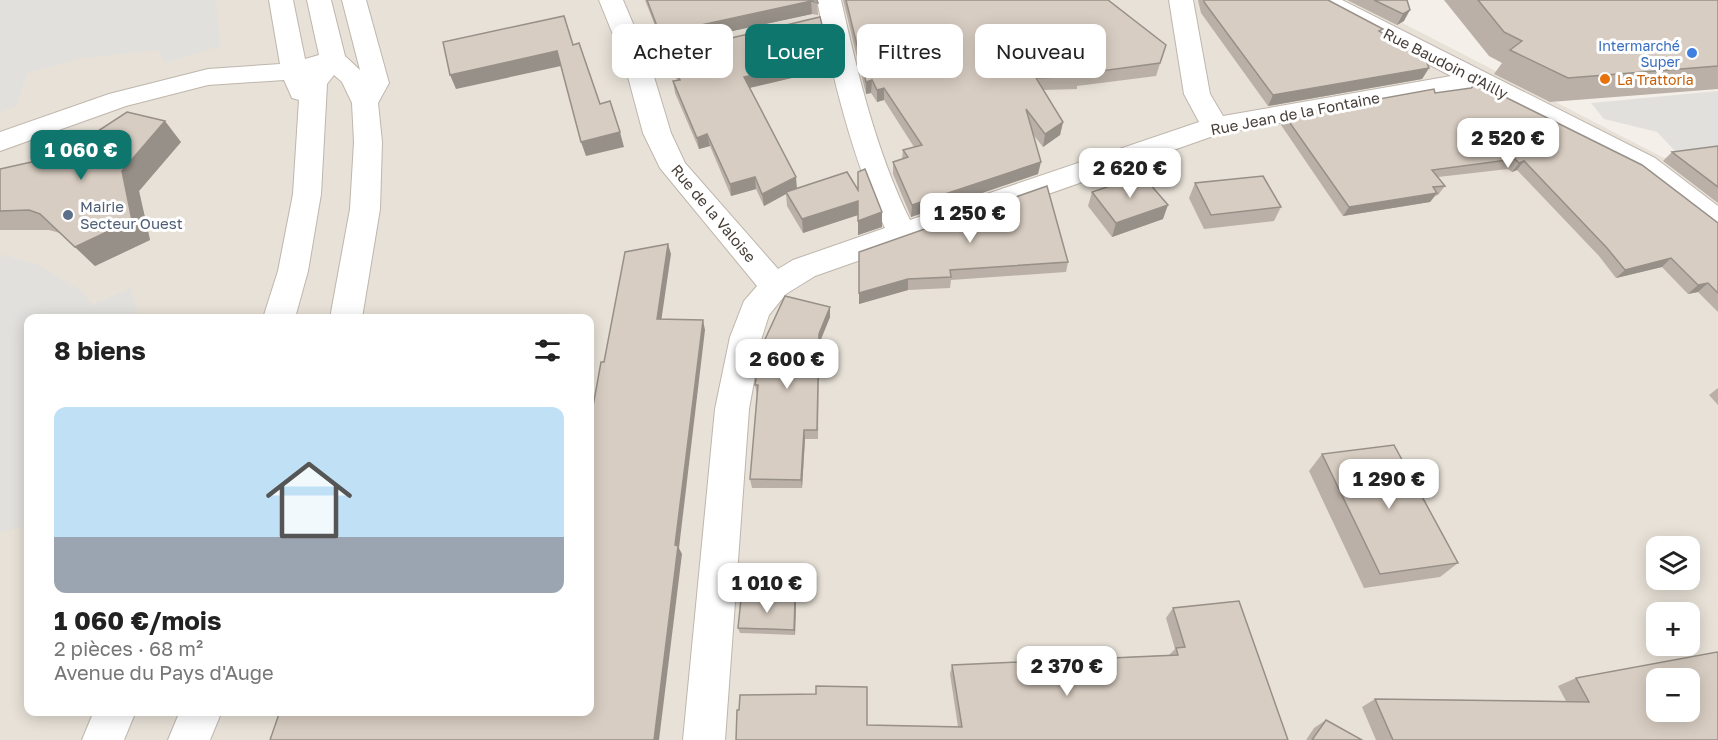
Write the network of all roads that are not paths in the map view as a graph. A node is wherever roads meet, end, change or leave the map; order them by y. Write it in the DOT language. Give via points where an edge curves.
graph roads {
  1 [pos="281,0"];
  2 [pos="319,0"];
  3 [pos="354,0"];
  4 [pos="611,0"];
  5 [pos="829,0"];
  6 [pos="1182,0"];
  7 [pos="1324,0"];
  8 [pos="621,24"];
  9 [pos="333,59"];
  10 [pos="294,71"];
  11 [pos="642,78"];
  12 [pos="1480,80"];
  13 [pos="365,103"];
  14 [pos="310,120"];
  15 [pos="1215,126"];
  16 [pos="0,142"];
  17 [pos="1718,222"];
  18 [pos="902,233"];
  19 [pos="775,286"];
  20 [pos="280,314"];
  21 [pos="347,314"];
  22 [pos="113,716"];
  23 [pos="199,716"];
  24 [pos="103,740"];
  25 [pos="189,740"];
  26 [pos="704,740"];
  1 -- 10 [label="street"];
  2 -- 9 [label="street"];
  3 -- 13 [label="street" via="376,84"];
  4 -- 8 [label="street, Rue de la Valoise"];
  5 -- 18 [label="street" via="851,98"];
  6 -- 15 [label="street" via="1197,94"];
  7 -- 12 [label="street, Rue Baudoin d'Ailly"];
  9 -- 10 [label="street"];
  9 -- 13 [label="street" via="353,78"];
  9 -- 14 [label="street" via="314,83"];
  10 -- 14 [label="street"];
  10 -- 16 [label="street" via="197,80 118,100"];
  11 -- 19 [label="street, Rue de la Valoise" via="657,133 674,168"];
  12 -- 15 [label="street, Rue Jean de la Fontaine"];
  12 -- 17 [label="street, Rue Baudoin d'Ailly" via="1615,136 1645,165"];
  13 -- 21 [label="street" via="365,208"];
  14 -- 20 [label="street" via="307,194 293,271"];
  15 -- 18 [label="street, Rue Jean de la Fontaine"];
  18 -- 19 [label="street, Rue Jean de la Fontaine" via="804,268"];
  19 -- 26 [label="street, Rue Jean de la Fontaine" via="755,310 732,409"];
  22 -- 24 [label="street"];
  23 -- 25 [label="street"];
}
